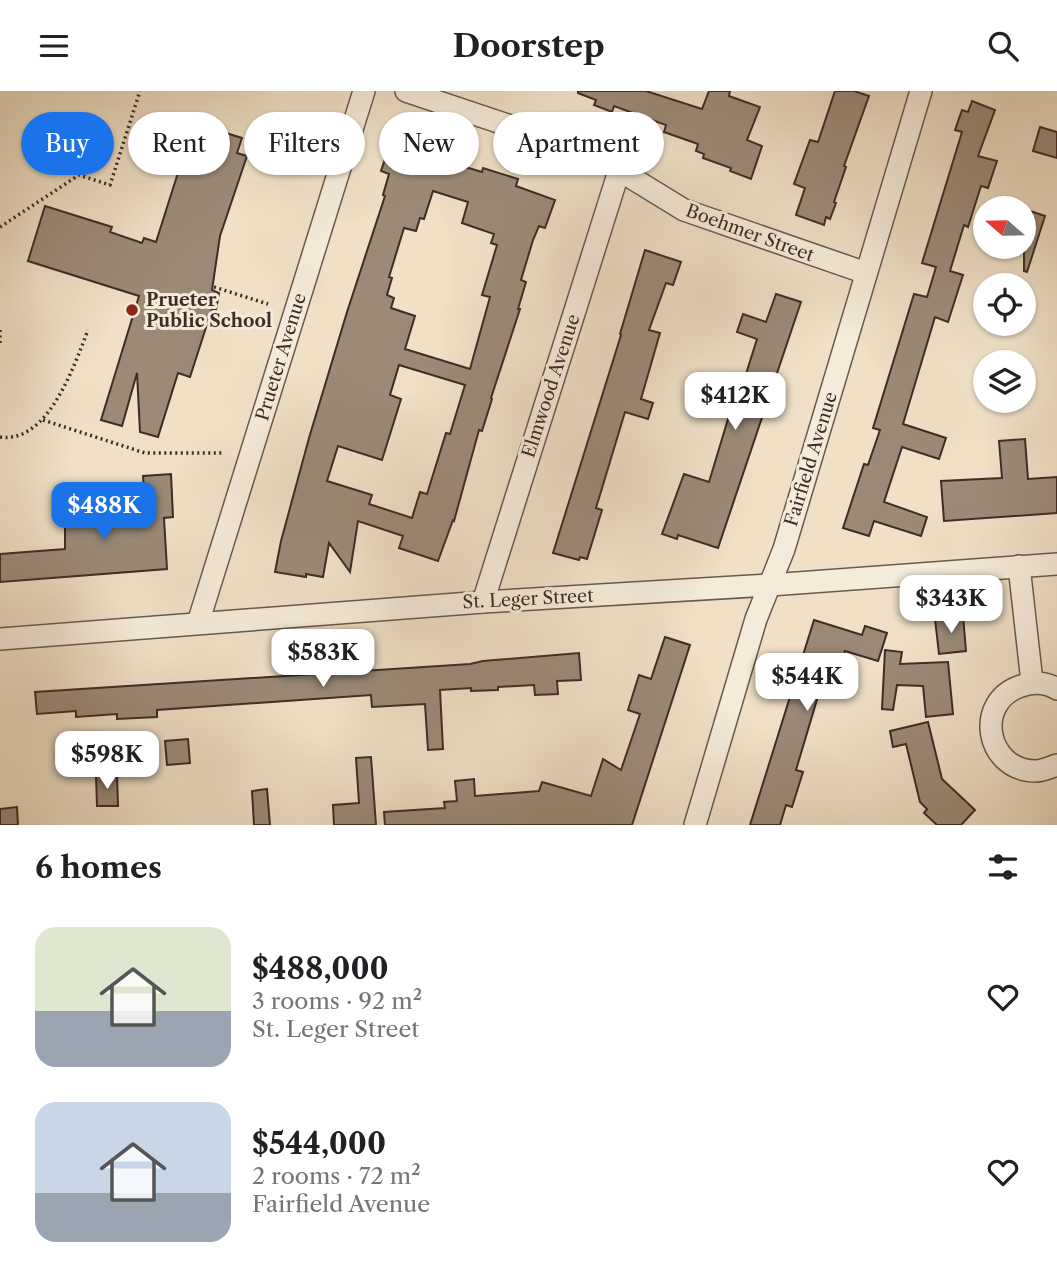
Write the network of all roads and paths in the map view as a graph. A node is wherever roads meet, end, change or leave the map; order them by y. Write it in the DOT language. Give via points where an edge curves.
graph roads {
  1 [pos="140,91"];
  2 [pos="364,91"];
  3 [pos="407,91"];
  4 [pos="921,91"];
  5 [pos="493,120"];
  6 [pos="619,175"];
  7 [pos="627,175"];
  8 [pos="0,226"];
  9 [pos="866,273"];
  10 [pos="215,288"];
  11 [pos="268,304"];
  12 [pos="0,330"];
  13 [pos="88,330"];
  14 [pos="0,346"];
  15 [pos="43,420"];
  16 [pos="0,437"];
  17 [pos="222,453"];
  18 [pos="1057,563"];
  19 [pos="1019,566"];
  20 [pos="770,585"];
  21 [pos="483,602"];
  22 [pos="198,623"];
  23 [pos="0,639"];
  24 [pos="1032,682"];
  25 [pos="1057,689"];
  26 [pos="1057,765"];
  27 [pos="695,825"];
  1 -- 8 [label="path" via="110,185 79,175"];
  2 -- 22 [label="street, Prueter Avenue"];
  3 -- 5 [label="street, Boehmer Street"];
  4 -- 9 [label="street, Fairfield Avenue"];
  6 -- 21 [label="street, Elmwood Avenue"];
  7 -- 9 [label="street, Boehmer Street" via="684,210"];
  9 -- 20 [label="street, Fairfield Avenue"];
  10 -- 11 [label="path"];
  12 -- 14 [label="path"];
  13 -- 15 [label="path" via="71,374"];
  15 -- 16 [label="path" via="30,432 10,439"];
  15 -- 17 [label="path" via="145,453"];
  18 -- 19 [label="street, St. Leger Street"];
  19 -- 20 [label="street, St. Leger Street"];
  19 -- 24 [label="street"];
  20 -- 21 [label="street, St. Leger Street"];
  20 -- 27 [label="street, Fairfield Avenue"];
  21 -- 22 [label="street, St. Leger Street"];
  22 -- 23 [label="street, St. Leger Street"];
  24 -- 25 [label="street"];
  24 -- 26 [label="street" via="1010,689 995,707 990,730 997,752 1015,767 1037,772"];
}
